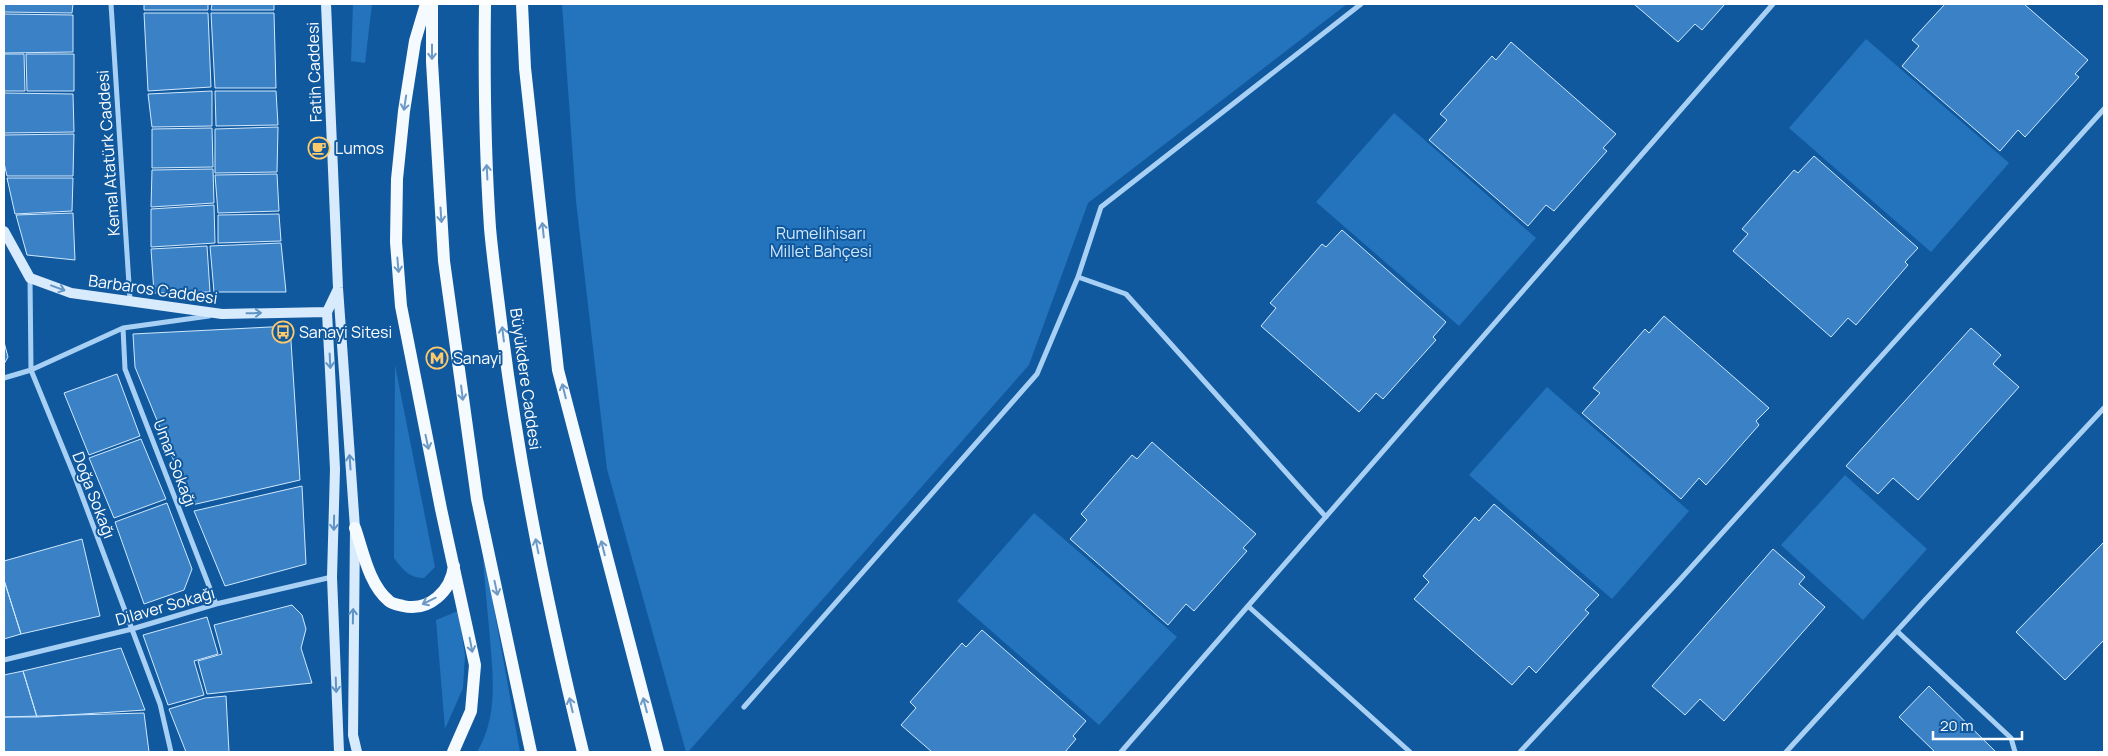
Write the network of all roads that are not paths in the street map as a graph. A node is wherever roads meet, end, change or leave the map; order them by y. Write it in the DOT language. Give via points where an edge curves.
graph roads {
  1 [pos="111,4"];
  2 [pos="326,4"];
  3 [pos="426,4"];
  4 [pos="432,4"];
  5 [pos="485,4"];
  6 [pos="522,4"];
  7 [pos="1361,4"];
  8 [pos="1772,4"];
  9 [pos="2104,109"];
  10 [pos="4,231"];
  11 [pos="1078,277"];
  12 [pos="30,278"];
  13 [pos="338,288"];
  14 [pos="130,300"];
  15 [pos="327,312"];
  16 [pos="222,314"];
  17 [pos="123,328"];
  18 [pos="31,370"];
  19 [pos="4,378"];
  20 [pos="2104,408"];
  21 [pos="1326,517"];
  22 [pos="355,528"];
  23 [pos="454,564"];
  24 [pos="332,577"];
  25 [pos="216,604"];
  26 [pos="1248,606"];
  27 [pos="132,629"];
  28 [pos="1897,631"];
  29 [pos="4,660"];
  30 [pos="744,707"];
  31 [pos="171,752"];
  32 [pos="338,752"];
  33 [pos="357,752"];
  34 [pos="453,752"];
  35 [pos="531,752"];
  36 [pos="582,752"];
  37 [pos="658,752"];
  38 [pos="1121,752"];
  39 [pos="1410,752"];
  40 [pos="1520,752"];
  41 [pos="1786,752"];
  42 [pos="2015,752"];
  1 -- 14 [label="street, Kemal Atatürk Caddesi"];
  2 -- 13 [label="street, Fatih Caddesi"];
  3 -- 23 [label="main road, one-way" via="414,41 404,111 396,242 401,306"];
  4 -- 35 [label="main road, one-way" via="432,72 444,261 477,498"];
  36 -- 5 [label="main road, Büyükdere Caddesi, one-way" via="534,532 507,369 490,230 485,135"];
  37 -- 6 [label="main road, one-way" via="558,370 525,68"];
  7 -- 11 [label="street" via="1101,207"];
  8 -- 21 [label="street"];
  9 -- 40 [label="street" via="1684,576"];
  10 -- 12 [label="street"];
  11 -- 21 [label="street" via="1126,294"];
  11 -- 30 [label="street" via="1037,374"];
  12 -- 14 [label="street, Barbaros Caddesi, one-way" via="72,293"];
  12 -- 18 [label="street"];
  13 -- 15 [label="street"];
  22 -- 13 [label="street, Fatih Caddesi, one-way"];
  14 -- 16 [label="street, Barbaros Caddesi"];
  16 -- 15 [label="street, Barbaros Caddesi, one-way"];
  15 -- 24 [label="street, one-way" via="335,469"];
  16 -- 17 [label="street"];
  17 -- 18 [label="street"];
  17 -- 25 [label="street, Umar Sokağı" via="125,369"];
  18 -- 19 [label="street"];
  18 -- 27 [label="street, Doğa Sokağı"];
  20 -- 28 [label="street"];
  21 -- 26 [label="street"];
  23 -- 22 [label="main road, one-way" via="447,590 430,603 412,608 390,602 376,586"];
  33 -- 22 [label="street, Fatih Caddesi, one-way" via="353,726"];
  23 -- 34 [label="main road, one-way" via="475,665 471,711"];
  24 -- 25 [label="street, Dilaver Sokağı"];
  24 -- 32 [label="street, one-way"];
  25 -- 27 [label="street, Dilaver Sokağı"];
  26 -- 38 [label="street"];
  26 -- 39 [label="street"];
  27 -- 29 [label="street, Dilaver Sokağı"];
  27 -- 31 [label="street, Doğa Sokağı" via="160,704"];
  28 -- 41 [label="street"];
  28 -- 42 [label="street" via="2011,738"];
}
